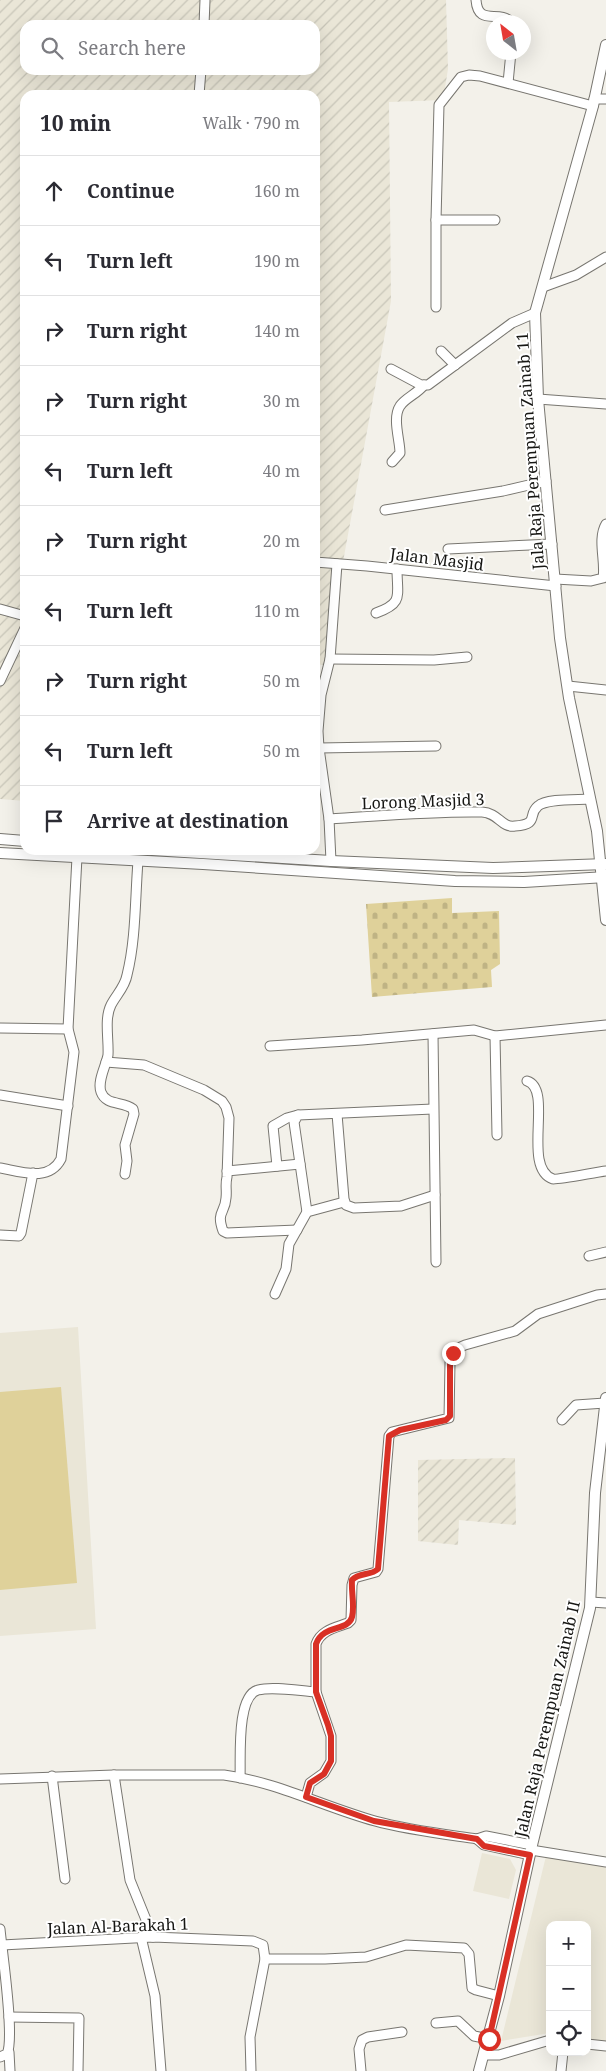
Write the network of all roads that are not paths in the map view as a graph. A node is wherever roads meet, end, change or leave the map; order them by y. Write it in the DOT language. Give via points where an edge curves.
graph roads {
  1 [pos="205,0"];
  2 [pos="476,0"];
  3 [pos="487,15"];
  4 [pos="204,20"];
  5 [pos="606,45"];
  6 [pos="510,60"];
  7 [pos="201,75"];
  8 [pos="508,83"];
  9 [pos="199,90"];
  10 [pos="606,99"];
  11 [pos="594,102"];
  12 [pos="436,220"];
  13 [pos="494,220"];
  14 [pos="606,257"];
  15 [pos="543,287"];
  16 [pos="436,307"];
  17 [pos="535,313"];
  18 [pos="441,351"];
  19 [pos="455,365"];
  20 [pos="391,369"];
  21 [pos="424,385"];
  22 [pos="538,399"];
  23 [pos="606,404"];
  24 [pos="392,462"];
  25 [pos="546,481"];
  26 [pos="385,510"];
  27 [pos="606,524"];
  28 [pos="552,544"];
  29 [pos="448,549"];
  30 [pos="320,562"];
  31 [pos="337,564"];
  32 [pos="397,569"];
  33 [pos="556,583"];
  34 [pos="0,609"];
  35 [pos="376,613"];
  36 [pos="20,615"];
  37 [pos="20,639"];
  38 [pos="467,657"];
  39 [pos="330,659"];
  40 [pos="0,681"];
  41 [pos="568,686"];
  42 [pos="606,690"];
  43 [pos="320,722"];
  44 [pos="436,746"];
  45 [pos="320,748"];
  46 [pos="320,755"];
  47 [pos="590,798"];
  48 [pos="329,819"];
  49 [pos="597,831"];
  50 [pos="0,839"];
  51 [pos="20,841"];
  52 [pos="606,847"];
  53 [pos="0,853"];
  54 [pos="20,854"];
  55 [pos="38,855"];
  56 [pos="233,855"];
  57 [pos="77,857"];
  58 [pos="138,861"];
  59 [pos="331,861"];
  60 [pos="604,864"];
  61 [pos="604,878"];
  62 [pos="606,914"];
  63 [pos="606,1025"];
  64 [pos="0,1028"];
  65 [pos="68,1029"];
  66 [pos="433,1034"];
  67 [pos="495,1036"];
  68 [pos="270,1046"];
  69 [pos="106,1062"];
  70 [pos="527,1081"];
  71 [pos="0,1095"];
  72 [pos="68,1106"];
  73 [pos="433,1109"];
  74 [pos="337,1114"];
  75 [pos="298,1116"];
  76 [pos="497,1135"];
  77 [pos="300,1164"];
  78 [pos="277,1166"];
  79 [pos="0,1168"];
  80 [pos="606,1170"];
  81 [pos="227,1171"];
  82 [pos="33,1173"];
  83 [pos="125,1174"];
  84 [pos="435,1195"];
  85 [pos="344,1202"];
  86 [pos="308,1212"];
  87 [pos="297,1230"];
  88 [pos="0,1236"];
  89 [pos="606,1252"];
  90 [pos="589,1256"];
  91 [pos="436,1262"];
  92 [pos="275,1294"];
  93 [pos="606,1294"];
  94 [pos="605,1401"];
  95 [pos="562,1420"];
  96 [pos="591,1602"];
  97 [pos="606,1603"];
  98 [pos="316,1692"];
  99 [pos="114,1775"];
  100 [pos="52,1776"];
  101 [pos="0,1778"];
  102 [pos="240,1778"];
  103 [pos="306,1797"];
  104 [pos="531,1850"];
  105 [pos="606,1862"];
  106 [pos="65,1879"];
  107 [pos="0,1929"];
  108 [pos="152,1937"];
  109 [pos="141,1938"];
  110 [pos="2,1945"];
  111 [pos="265,1959"];
  112 [pos="500,1996"];
  113 [pos="9,2017"];
  114 [pos="436,2023"];
  115 [pos="402,2032"];
  116 [pos="489,2039"];
  117 [pos="546,2041"];
  118 [pos="591,2044"];
  119 [pos="606,2046"];
  120 [pos="9,2052"];
  121 [pos="484,2055"];
  122 [pos="563,2056"];
  123 [pos="0,2057"];
  124 [pos="10,2071"];
  125 [pos="78,2071"];
  126 [pos="161,2071"];
  127 [pos="251,2071"];
  128 [pos="361,2071"];
  129 [pos="479,2071"];
  130 [pos="561,2071"];
  1 -- 4 [label="street"];
  2 -- 3 [label="street" via="478,11"];
  5 -- 11 [label="main road, Jala Raja Perempuan Zainab 11"];
  6 -- 8 [label="street"];
  7 -- 9 [label="street"];
  8 -- 11 [label="street"];
  8 -- 12 [label="street" via="465,75 439,105"];
  10 -- 11 [label="street"];
  11 -- 15 [label="main road, Jala Raja Perempuan Zainab 11"];
  12 -- 13 [label="street"];
  12 -- 16 [label="street"];
  14 -- 15 [label="street" via="576,275"];
  15 -- 17 [label="main road, Jala Raja Perempuan Zainab 11"];
  17 -- 19 [label="street" via="513,322"];
  17 -- 22 [label="main road, Jala Raja Perempuan Zainab 11"];
  18 -- 19 [label="street"];
  19 -- 21 [label="street"];
  20 -- 21 [label="street"];
  21 -- 24 [label="street" via="397,412 400,453"];
  22 -- 23 [label="street"];
  22 -- 25 [label="main road, Jala Raja Perempuan Zainab 11"];
  25 -- 26 [label="street"];
  25 -- 28 [label="main road, Jala Raja Perempuan Zainab 11"];
  27 -- 33 [label="street, Jalan Masjid" via="603,532 606,566 603,578"];
  28 -- 29 [label="street"];
  28 -- 33 [label="main road, Jala Raja Perempuan Zainab 11"];
  30 -- 31 [label="street, Jalan Masjid"];
  31 -- 32 [label="street, Jalan Masjid"];
  31 -- 39 [label="street"];
  32 -- 33 [label="street, Jalan Masjid"];
  32 -- 35 [label="street" via="397,600 391,607"];
  33 -- 41 [label="main road, Jala Raja Perempuan Zainab 11"];
  34 -- 36 [label="street"];
  37 -- 40 [label="street"];
  38 -- 39 [label="street" via="434,660"];
  39 -- 43 [label="street" via="321,695"];
  41 -- 42 [label="street"];
  41 -- 47 [label="main road, Jala Raja Perempuan Zainab 11"];
  44 -- 45 [label="street"];
  46 -- 48 [label="street"];
  47 -- 48 [label="street, Lorong Masjid 3" via="542,804 529,823 513,827 506,826 494,814 482,812 423,812"];
  47 -- 49 [label="main road, Jala Raja Perempuan Zainab 11"];
  48 -- 59 [label="street"];
  49 -- 52 [label="main road"];
  49 -- 60 [label="main road"];
  50 -- 51 [label="main road"];
  53 -- 54 [label="main road"];
  55 -- 57 [label="main road"];
  56 -- 59 [label="main road"];
  57 -- 58 [label="main road"];
  57 -- 65 [label="street"];
  58 -- 61 [label="main road" via="455,881"];
  58 -- 69 [label="street" via="130,960 127,978 108,1014"];
  59 -- 60 [label="main road" via="493,868"];
  60 -- 61 [label="main road"];
  61 -- 62 [label="main road"];
  63 -- 67 [label="street"];
  64 -- 65 [label="street"];
  65 -- 72 [label="street" via="74,1052"];
  66 -- 67 [label="street" via="474,1030"];
  66 -- 68 [label="street"];
  66 -- 73 [label="street"];
  67 -- 76 [label="street"];
  69 -- 81 [label="street" via="144,1064 222,1101 229,1118"];
  69 -- 83 [label="street" via="101,1093 108,1102 129,1106 134,1114 125,1145"];
  70 -- 80 [label="street" via="537,1088 537,1150 545,1173 557,1179"];
  71 -- 72 [label="street"];
  72 -- 82 [label="street" via="61,1159 56,1168"];
  73 -- 74 [label="street"];
  73 -- 84 [label="street"];
  74 -- 75 [label="street"];
  74 -- 85 [label="street"];
  75 -- 77 [label="street" via="294,1122"];
  75 -- 78 [label="street" via="273,1126"];
  77 -- 78 [label="street"];
  77 -- 86 [label="street"];
  78 -- 81 [label="street"];
  79 -- 82 [label="street"];
  81 -- 87 [label="street" via="226,1200 220,1219 223,1231"];
  82 -- 88 [label="street" via="18,1236"];
  84 -- 85 [label="street" via="401,1206 354,1208"];
  84 -- 91 [label="street"];
  85 -- 86 [label="street"];
  86 -- 87 [label="street"];
  87 -- 92 [label="street" via="289,1244 286,1269"];
  89 -- 90 [label="street"];
  93 -- 98 [label="street" via="597,1294 538,1314 515,1330 460,1346 451,1358 449,1418 392,1432 389,1436 378,1569 352,1580 352,1618 348,1624 324,1632 318,1638"];
  94 -- 95 [label="street" via="576,1405"];
  94 -- 96 [label="main road, Jalan Raja Perempuan Zainab II" via="595,1493"];
  96 -- 97 [label="street"];
  96 -- 104 [label="main road, Jalan Raja Perempuan Zainab II"];
  98 -- 102 [label="street" via="267,1689 249,1696 242,1718"];
  98 -- 103 [label="street" via="331,1736 331,1761 324,1774 310,1783"];
  99 -- 100 [label="street"];
  99 -- 102 [label="street" via="193,1774"];
  99 -- 108 [label="street" via="130,1880"];
  100 -- 101 [label="street"];
  100 -- 106 [label="street"];
  102 -- 103 [label="street"];
  103 -- 104 [label="street" via="374,1821 477,1839 484,1846"];
  104 -- 105 [label="street"];
  104 -- 112 [label="main road, Jalan Raja Perempuan Zainab II"];
  107 -- 110 [label="street"];
  108 -- 109 [label="street, Jalan Al-Barakah 1"];
  108 -- 111 [label="street, Jalan Al-Barakah 1" via="253,1941 263,1946"];
  109 -- 110 [label="street, Jalan Al-Barakah 1"];
  109 -- 126 [label="street" via="155,1996"];
  110 -- 113 [label="street"];
  111 -- 112 [label="street" via="366,1957 406,1945 464,1948 469,1954 472,1988"];
  111 -- 127 [label="street" via="251,2024"];
  112 -- 116 [label="main road, Jalan Raja Perempuan Zainab II"];
  113 -- 120 [label="street"];
  113 -- 125 [label="street" via="79,2018"];
  114 -- 116 [label="street" via="458,2021 474,2036"];
  115 -- 128 [label="street" via="362,2040 359,2048"];
  116 -- 121 [label="main road, Jalan Raja Perempuan Zainab II"];
  117 -- 121 [label="street" via="499,2055"];
  118 -- 119 [label="street"];
  120 -- 123 [label="street"];
  120 -- 124 [label="street"];
  121 -- 129 [label="main road, Jalan Raja Perempuan Zainab II"];
  122 -- 130 [label="street"];
}
